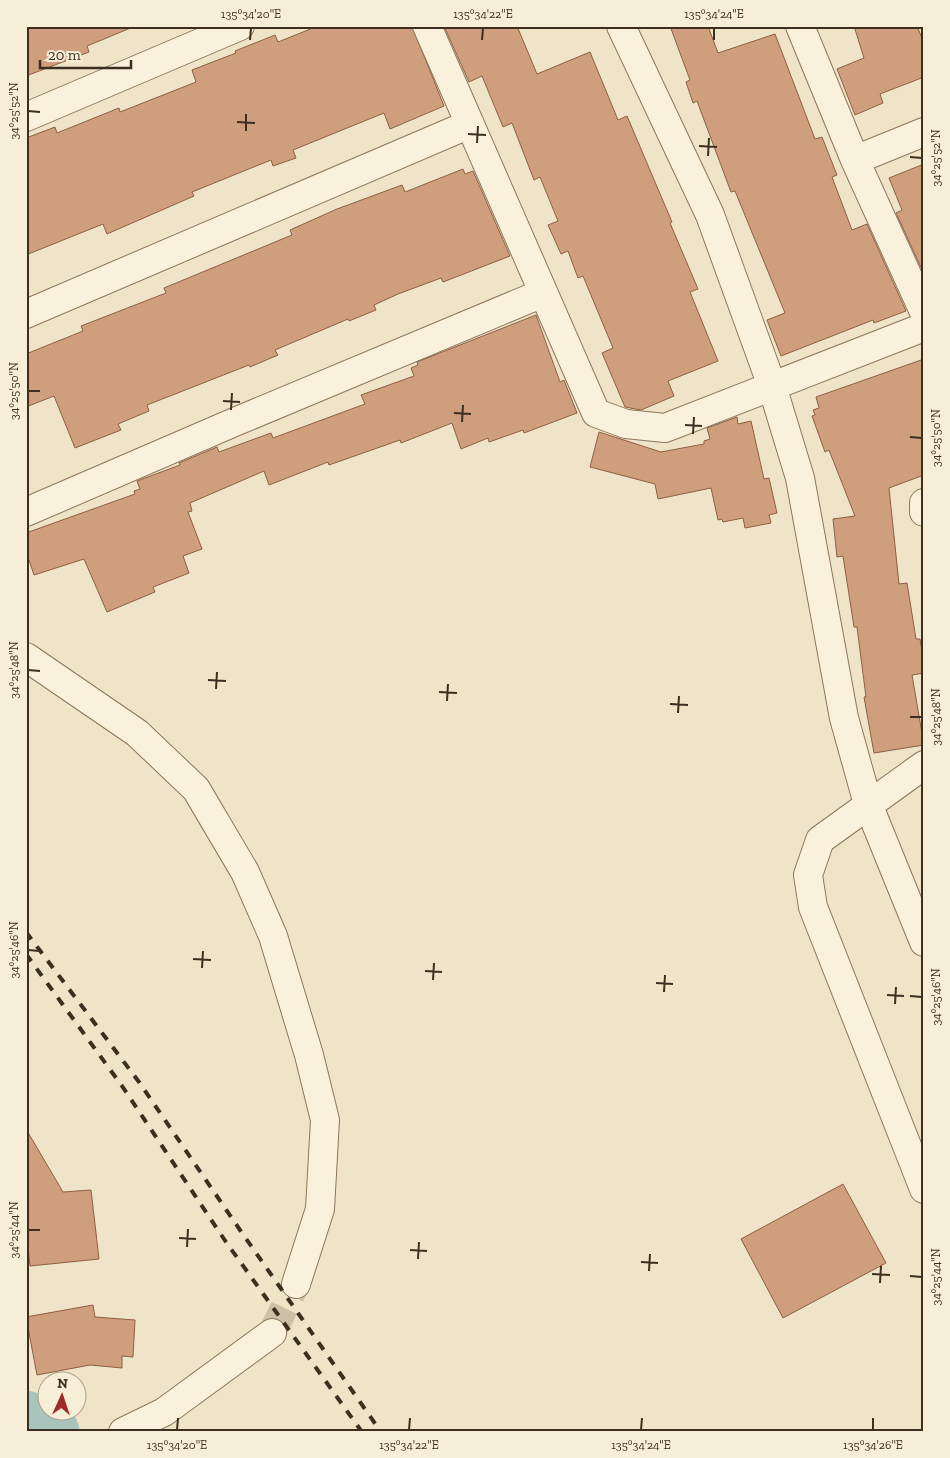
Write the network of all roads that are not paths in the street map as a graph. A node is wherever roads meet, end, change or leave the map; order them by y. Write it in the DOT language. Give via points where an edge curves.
graph roads {
  1 [pos="240,26"];
  2 [pos="427,26"];
  3 [pos="621,26"];
  4 [pos="800,26"];
  5 [pos="26,118"];
  6 [pos="470,124"];
  7 [pos="924,132"];
  8 [pos="855,160"];
  9 [pos="543,293"];
  10 [pos="924,312"];
  11 [pos="26,314"];
  12 [pos="924,327"];
  13 [pos="772,386"];
  14 [pos="924,503"];
  15 [pos="26,512"];
  16 [pos="924,512"];
  17 [pos="26,657"];
  18 [pos="924,765"];
  19 [pos="868,804"];
  20 [pos="924,942"];
  21 [pos="924,1189"];
  22 [pos="296,1284"];
  23 [pos="272,1333"];
  24 [pos="123,1432"];
  1 -- 5 [label="street"];
  2 -- 6 [label="street"];
  3 -- 13 [label="street" via="710,216"];
  4 -- 8 [label="street"];
  6 -- 9 [label="street"];
  6 -- 11 [label="street"];
  7 -- 8 [label="street"];
  8 -- 10 [label="street"];
  9 -- 13 [label="street" via="596,413 626,424 665,428"];
  9 -- 15 [label="street"];
  12 -- 13 [label="street"];
  13 -- 19 [label="street" via="800,478 844,718"];
  14 -- 16 [label="street"];
  17 -- 22 [label="street" via="137,733 196,789 245,872 273,936 325,1120 320,1209"];
  18 -- 19 [label="street"];
  19 -- 20 [label="street"];
  19 -- 21 [label="street" via="820,840 808,876 813,908"];
  23 -- 24 [label="street" via="164,1412"];
}
